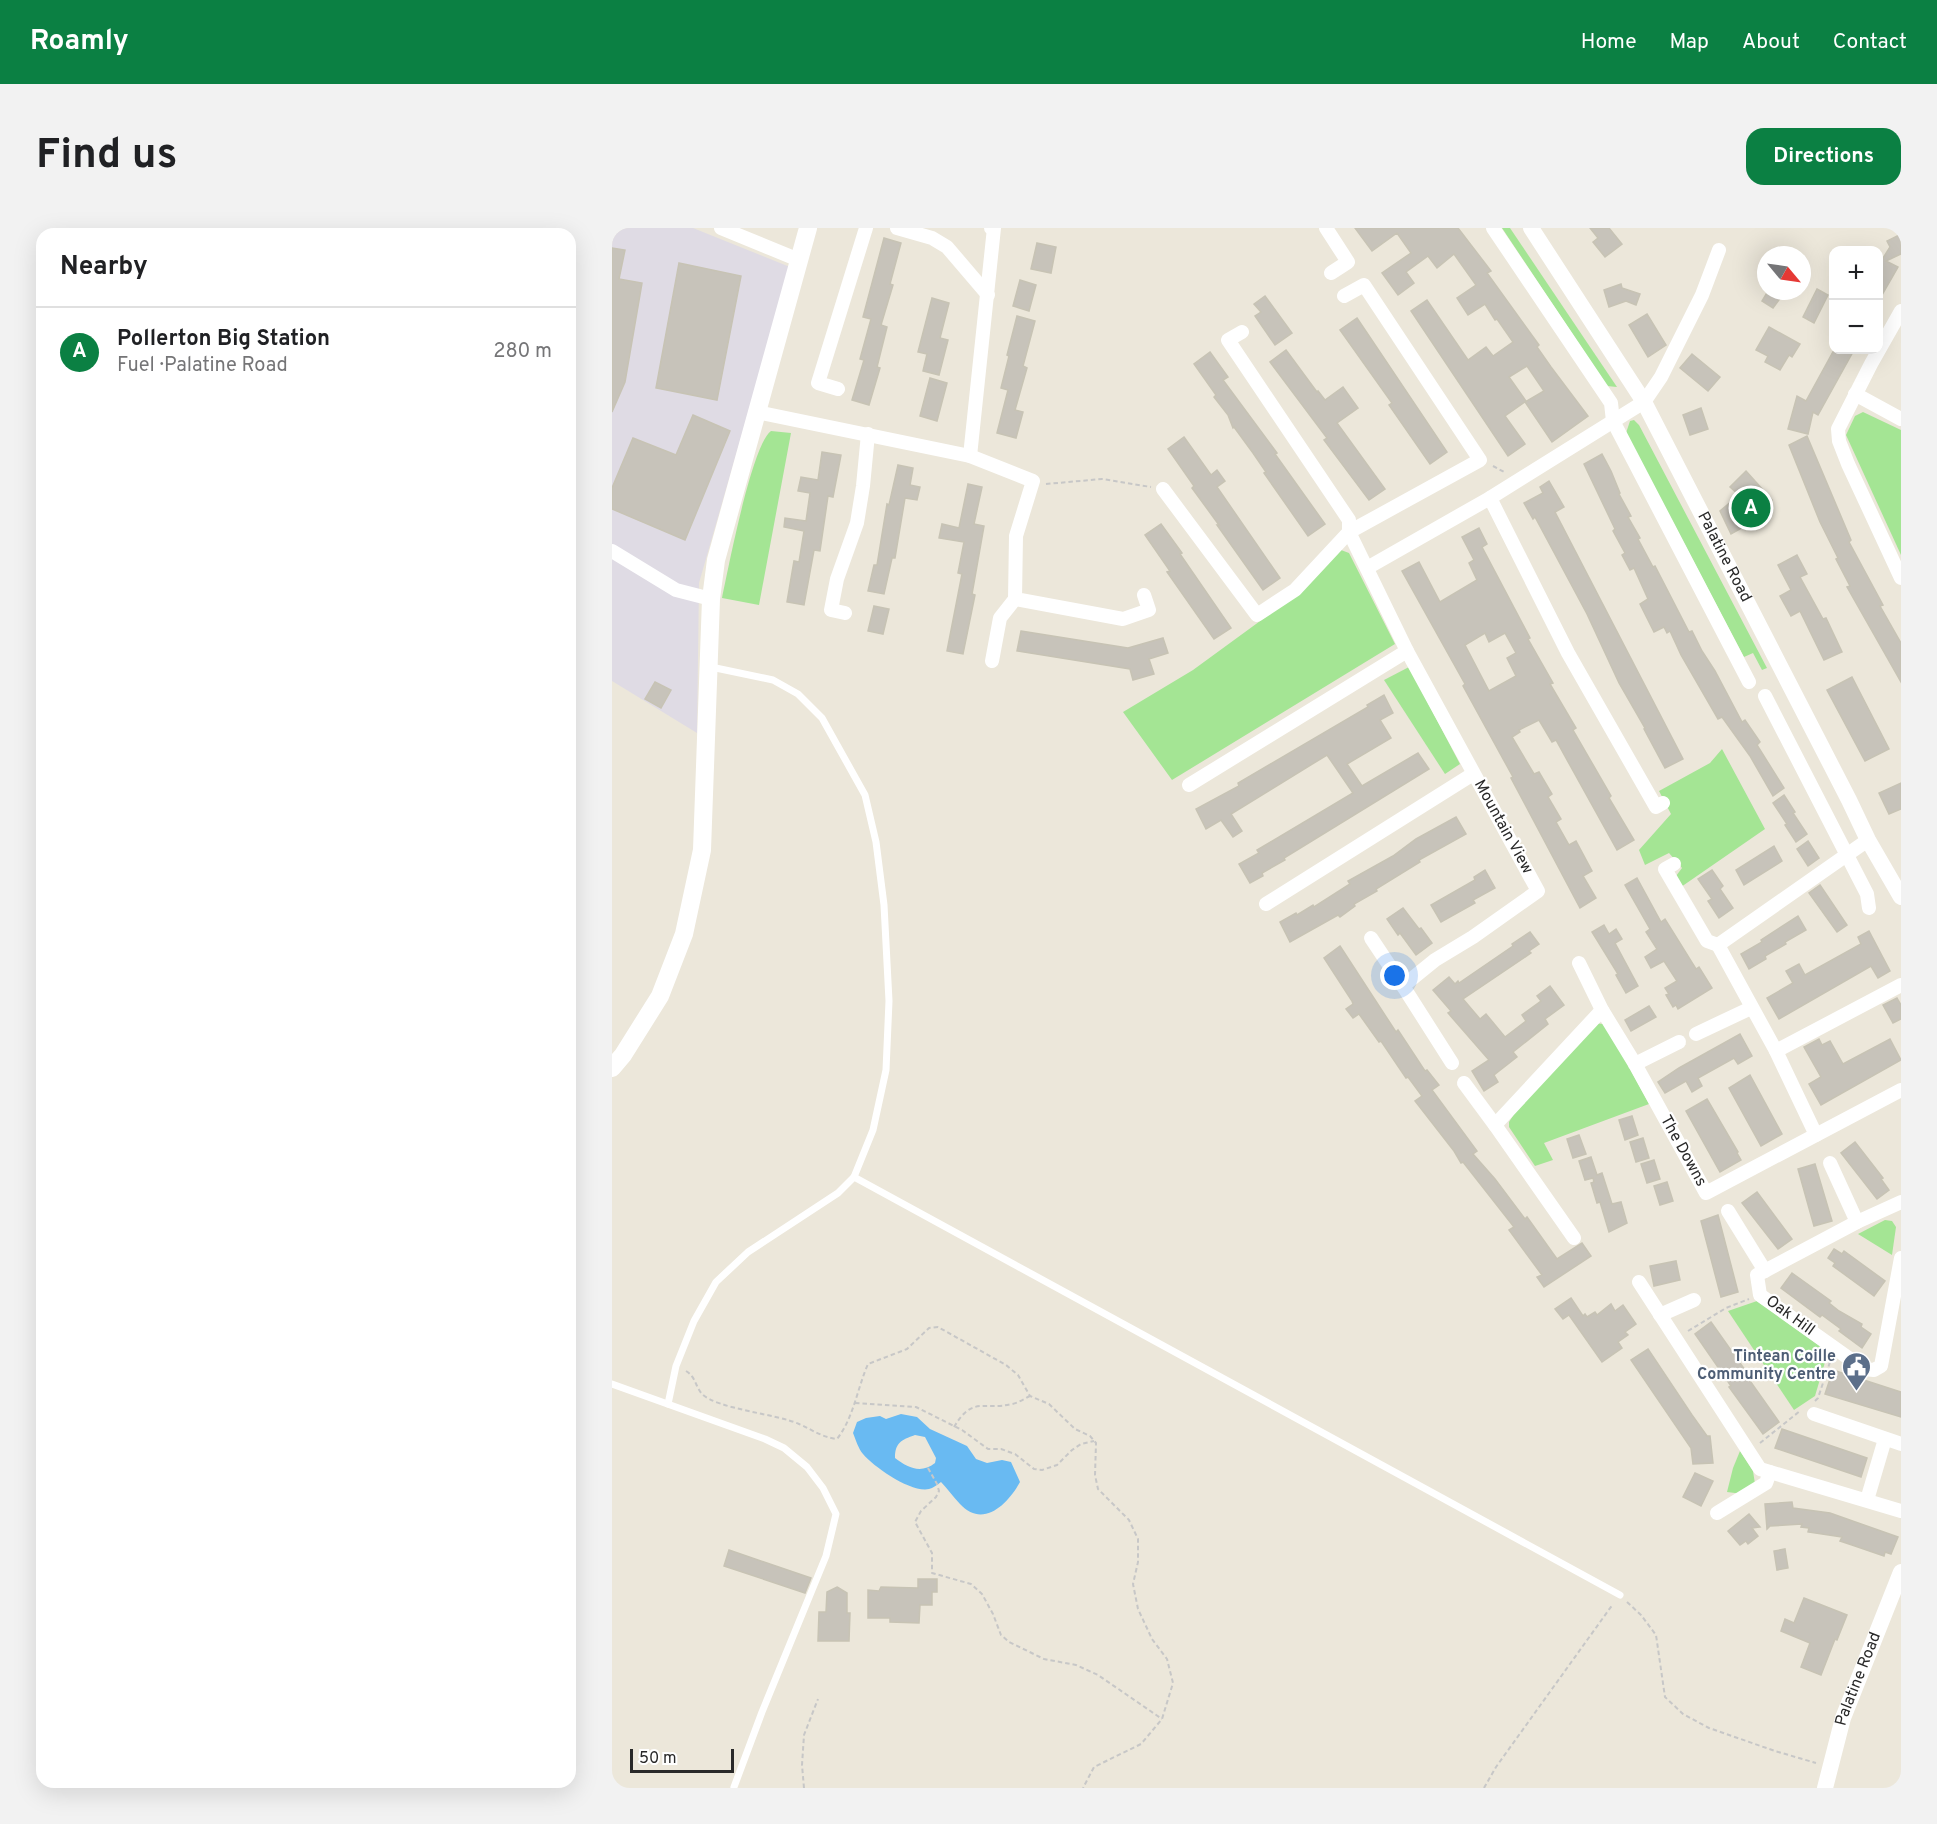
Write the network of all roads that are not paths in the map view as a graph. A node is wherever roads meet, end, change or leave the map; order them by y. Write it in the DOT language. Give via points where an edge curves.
graph roads {
  1 [pos="721,228"];
  2 [pos="808,228"];
  3 [pos="866,228"];
  4 [pos="897,228"];
  5 [pos="991,228"];
  6 [pos="1326,228"];
  7 [pos="1493,228"];
  8 [pos="1531,228"];
  9 [pos="1719,250"];
  10 [pos="799,260"];
  11 [pos="1331,273"];
  12 [pos="988,295"];
  13 [pos="1344,296"];
  14 [pos="1901,311"];
  15 [pos="1242,332"];
  16 [pos="838,389"];
  17 [pos="1856,394"];
  18 [pos="1644,402"];
  19 [pos="758,412"];
  20 [pos="1901,419"];
  21 [pos="1613,421"];
  22 [pos="868,434"];
  23 [pos="970,456"];
  24 [pos="1162,489"];
  25 [pos="1490,498"];
  26 [pos="1349,532"];
  27 [pos="612,551"];
  28 [pos="1367,568"];
  29 [pos="1901,578"];
  30 [pos="1144,595"];
  31 [pos="711,598"];
  32 [pos="1015,599"];
  33 [pos="845,614"];
  34 [pos="1407,651"];
  35 [pos="992,661"];
  36 [pos="710,666"];
  37 [pos="1749,682"];
  38 [pos="1765,696"];
  39 [pos="1473,774"];
  40 [pos="1190,785"];
  41 [pos="1663,803"];
  42 [pos="1868,840"];
  43 [pos="1846,853"];
  44 [pos="1674,864"];
  45 [pos="1896,875"];
  46 [pos="1901,897"];
  47 [pos="1266,904"];
  48 [pos="1869,908"];
  49 [pos="1371,938"];
  50 [pos="1718,945"];
  51 [pos="1579,963"];
  52 [pos="1901,985"];
  53 [pos="1403,986"];
  54 [pos="1751,1008"];
  55 [pos="1602,1010"];
  56 [pos="1695,1034"];
  57 [pos="1679,1042"];
  58 [pos="1776,1051"];
  59 [pos="616,1056"];
  60 [pos="1452,1063"];
  61 [pos="1635,1064"];
  62 [pos="1464,1083"];
  63 [pos="1901,1090"];
  64 [pos="1495,1125"];
  65 [pos="1816,1135"];
  66 [pos="1830,1162"];
  67 [pos="854,1177"];
  68 [pos="1901,1202"];
  69 [pos="1728,1211"];
  70 [pos="1857,1222"];
  71 [pos="1574,1238"];
  72 [pos="1901,1258"];
  73 [pos="1765,1271"];
  74 [pos="1638,1282"];
  75 [pos="1694,1300"];
  76 [pos="1897,1304"];
  77 [pos="1660,1315"];
  78 [pos="612,1384"];
  79 [pos="668,1404"];
  80 [pos="1808,1409"];
  81 [pos="1885,1439"];
  82 [pos="1901,1444"];
  83 [pos="1770,1472"];
  84 [pos="1867,1500"];
  85 [pos="1901,1511"];
  86 [pos="1717,1513"];
  87 [pos="1901,1572"];
  88 [pos="1620,1595"];
  89 [pos="734,1787"];
  90 [pos="1825,1788"];
  1 -- 10 [label="street"];
  2 -- 10 [label="main road"];
  3 -- 16 [label="street" via="818,383"];
  4 -- 12 [label="street" via="932,238 947,247"];
  5 -- 12 [label="street"];
  6 -- 11 [label="street" via="1348,262"];
  7 -- 21 [label="street" via="1611,403"];
  8 -- 18 [label="street, Palatine Road"];
  9 -- 18 [label="street" via="1702,295 1661,377"];
  10 -- 19 [label="main road"];
  12 -- 23 [label="street"];
  13 -- 26 [label="street" via="1364,285 1480,460"];
  14 -- 17 [label="street"];
  15 -- 26 [label="street, Mountain View" via="1228,340 1349,520"];
  17 -- 20 [label="street"];
  17 -- 29 [label="street" via="1838,429 1839,441"];
  18 -- 21 [label="street"];
  18 -- 42 [label="street, Palatine Road"];
  19 -- 22 [label="street"];
  19 -- 31 [label="main road" via="725,522"];
  21 -- 25 [label="street"];
  21 -- 37 [label="street"];
  22 -- 23 [label="street"];
  22 -- 33 [label="street" via="857,524 837,579 831,610"];
  23 -- 32 [label="street" via="1033,481 1016,536"];
  24 -- 26 [label="street" via="1257,615 1295,590"];
  25 -- 28 [label="street"];
  25 -- 41 [label="street" via="1568,653 1656,807"];
  26 -- 28 [label="street, Mountain View"];
  27 -- 31 [label="street" via="676,590"];
  28 -- 34 [label="street, Mountain View"];
  30 -- 32 [label="street" via="1149,610 1123,619"];
  31 -- 36 [label="main road"];
  32 -- 35 [label="street" via="1000,618"];
  34 -- 39 [label="street, Mountain View"];
  34 -- 40 [label="street"];
  36 -- 59 [label="main road" via="702,850 684,934 660,996"];
  36 -- 67 [label="lane" via="773,680 798,694 822,718 865,795 884,905 889,1000 886,1070 873,1130"];
  38 -- 43 [label="street"];
  39 -- 47 [label="street"];
  39 -- 53 [label="street, Mountain View" via="1538,891"];
  42 -- 43 [label="street"];
  42 -- 45 [label="street, Palatine Road"];
  43 -- 48 [label="street" via="1867,894"];
  43 -- 50 [label="street"];
  44 -- 50 [label="street" via="1665,869 1707,941"];
  45 -- 46 [label="street, Palatine Road"];
  49 -- 53 [label="street"];
  50 -- 54 [label="street"];
  51 -- 55 [label="street, The Downs"];
  52 -- 58 [label="street"];
  53 -- 60 [label="street"];
  54 -- 56 [label="street"];
  54 -- 58 [label="street"];
  55 -- 61 [label="street, The Downs"];
  55 -- 64 [label="street"];
  57 -- 61 [label="street"];
  58 -- 65 [label="street"];
  61 -- 65 [label="street, The Downs" via="1706,1193"];
  62 -- 64 [label="street"];
  63 -- 65 [label="street, The Downs"];
  64 -- 71 [label="street"];
  66 -- 70 [label="street"];
  67 -- 79 [label="lane" via="838,1193 748,1252 716,1282 694,1321 676,1366"];
  67 -- 88 [label="lane"];
  68 -- 70 [label="street, Oak Hill"];
  69 -- 73 [label="street, Oak Hill"];
  70 -- 73 [label="street, Oak Hill"];
  72 -- 76 [label="street, Oak Hill"];
  73 -- 76 [label="street, Oak Hill" via="1757,1275 1760,1295 1864,1369 1881,1366"];
  74 -- 77 [label="street"];
  75 -- 77 [label="street"];
  77 -- 83 [label="street" via="1760,1469"];
  78 -- 79 [label="lane"];
  79 -- 89 [label="lane" via="784,1448 807,1467 836,1514 826,1556"];
  80 -- 81 [label="street"];
  81 -- 82 [label="street"];
  81 -- 84 [label="street"];
  83 -- 84 [label="street"];
  83 -- 86 [label="street" via="1766,1483"];
  84 -- 85 [label="street"];
  87 -- 90 [label="street, Palatine Road" via="1843,1718"];
}
